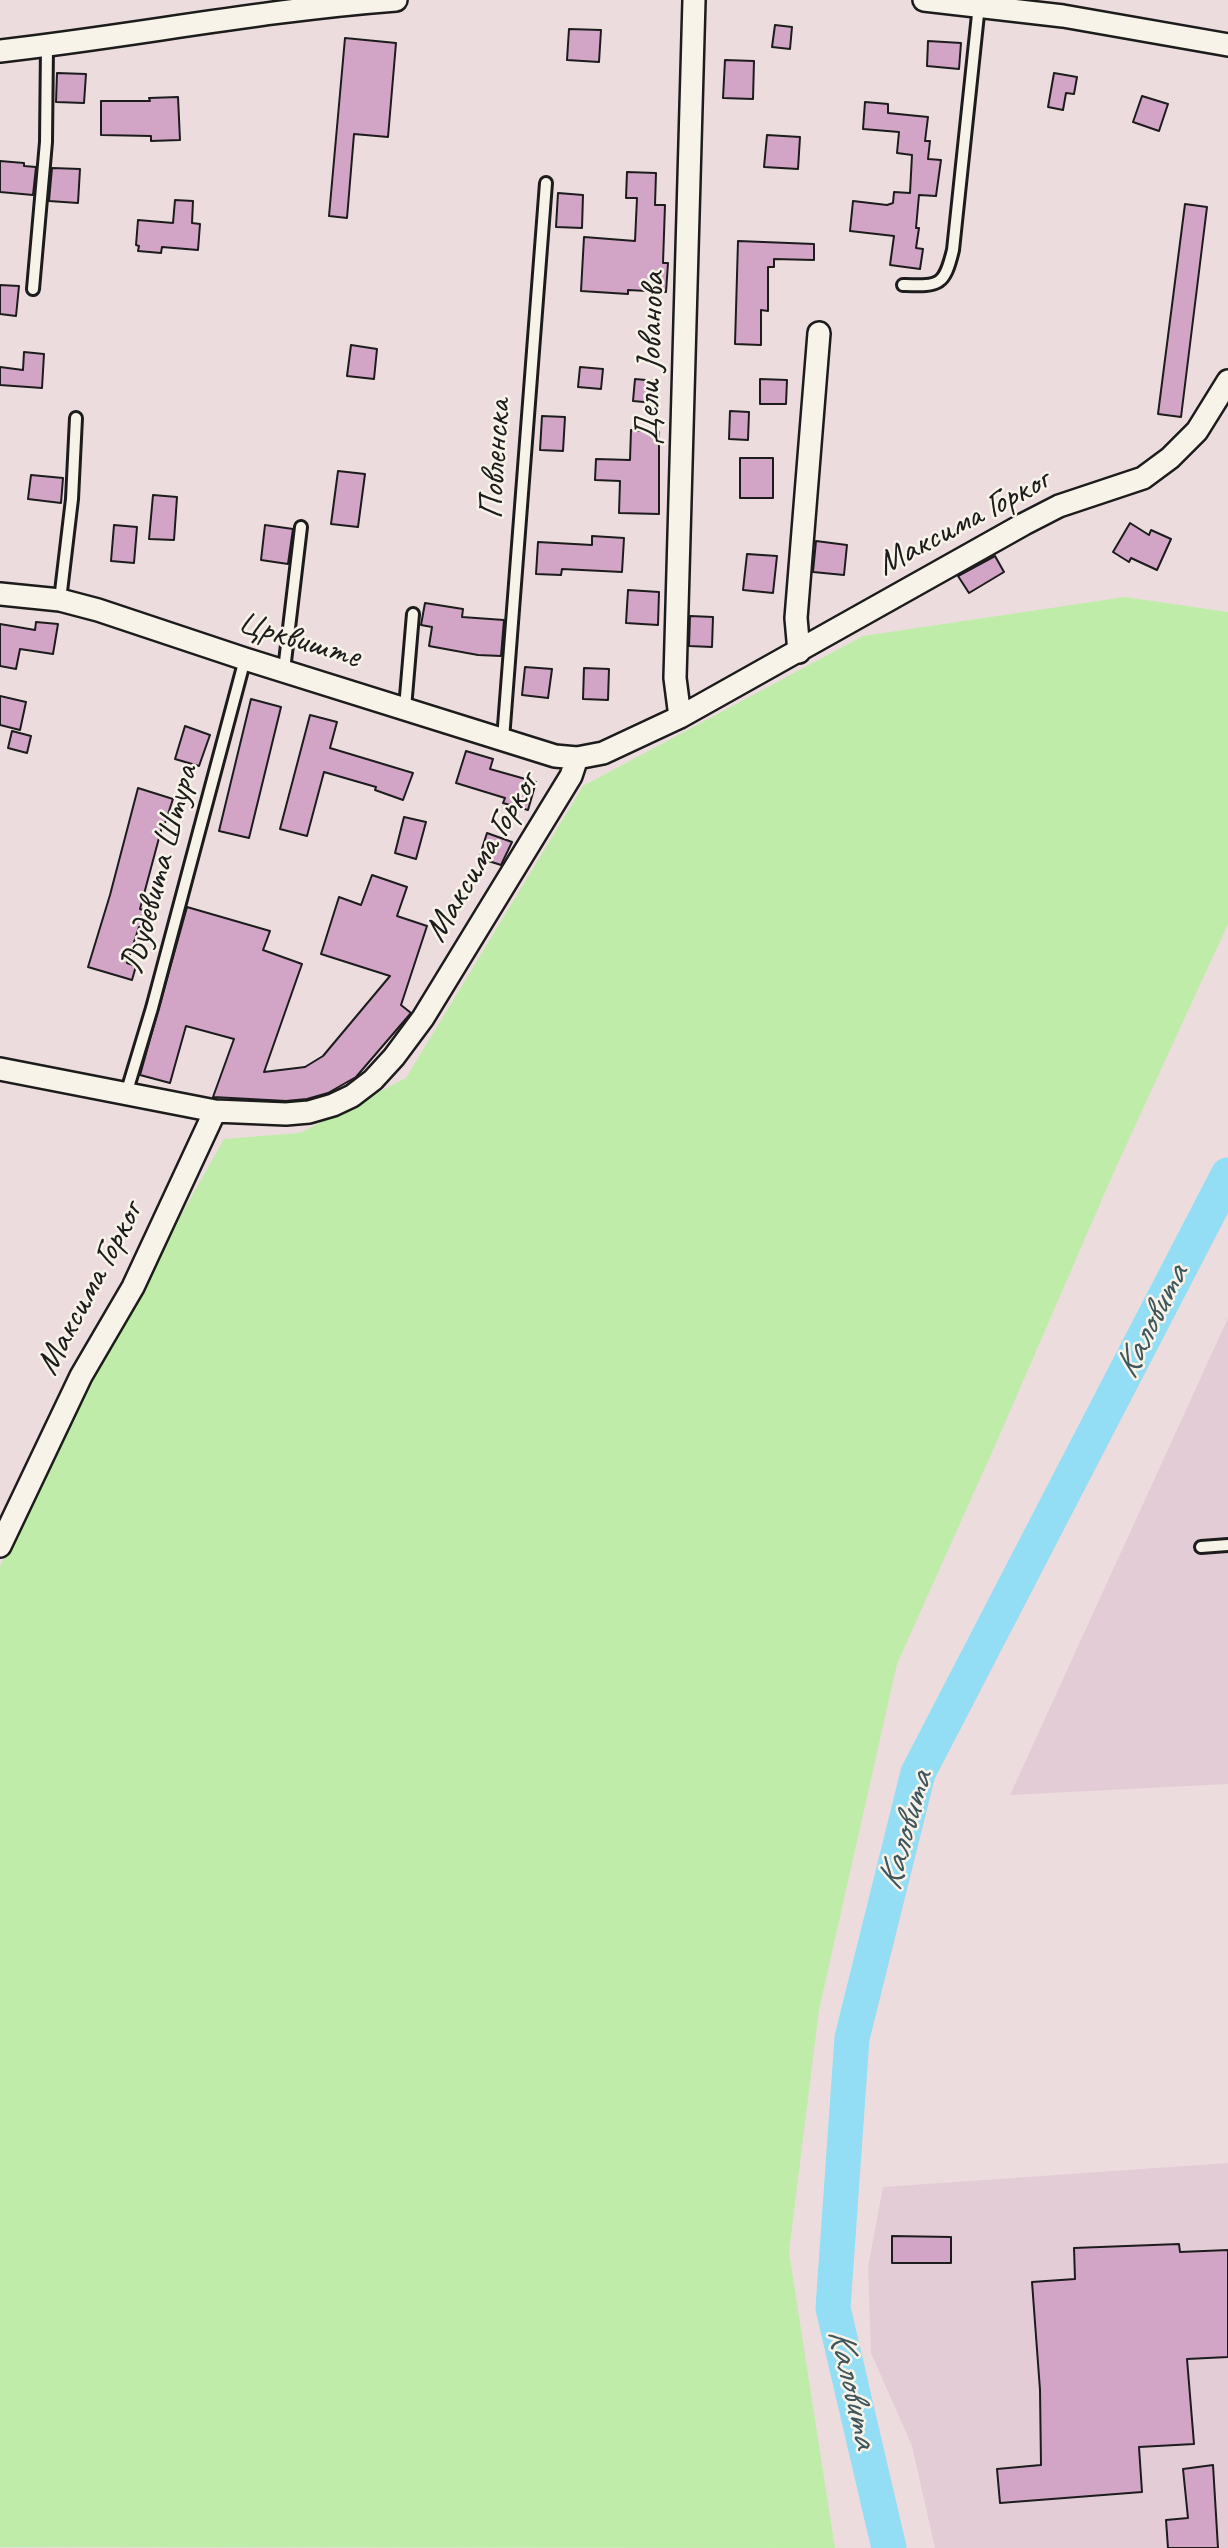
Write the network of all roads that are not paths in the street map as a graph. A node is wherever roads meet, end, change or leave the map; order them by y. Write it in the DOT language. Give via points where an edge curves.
graph roads {
  1 [pos="396,0"];
  2 [pos="694,0"];
  3 [pos="924,0"];
  4 [pos="979,5"];
  5 [pos="1228,45"];
  6 [pos="47,46"];
  7 [pos="0,51"];
  8 [pos="546,183"];
  9 [pos="903,285"];
  10 [pos="33,289"];
  11 [pos="819,333"];
  12 [pos="1228,381"];
  13 [pos="76,418"];
  14 [pos="300,527"];
  15 [pos="0,594"];
  16 [pos="60,600"];
  17 [pos="413,614"];
  18 [pos="799,652"];
  19 [pos="245,659"];
  20 [pos="284,670"];
  21 [pos="405,708"];
  22 [pos="680,718"];
  23 [pos="503,739"];
  24 [pos="577,758"];
  25 [pos="0,1069"];
  26 [pos="126,1094"];
  27 [pos="215,1111"];
  28 [pos="1228,1545"];
  29 [pos="0,1546"];
  30 [pos="1201,1547"];
  1 -- 6 [label="street" via="323,6"];
  2 -- 22 [label="street, Дели Јованова" via="675,678"];
  3 -- 4 [label="street"];
  4 -- 5 [label="street"];
  4 -- 9 [label="lane" via="948,270 935,286"];
  6 -- 7 [label="street"];
  6 -- 10 [label="lane" via="46,142"];
  8 -- 23 [label="lane, Повленска"];
  11 -- 18 [label="street" via="796,618"];
  12 -- 18 [label="street, Максима Горког" via="1197,430 1143,478 1059,506"];
  13 -- 16 [label="lane"];
  14 -- 20 [label="lane"];
  15 -- 16 [label="street, Црквиште"];
  16 -- 19 [label="street, Црквиште"];
  17 -- 21 [label="lane"];
  18 -- 22 [label="street, Максима Горког"];
  19 -- 20 [label="street, Црквиште"];
  19 -- 26 [label="lane, Људевита Штура"];
  20 -- 21 [label="street, Црквиште"];
  21 -- 23 [label="street, Црквиште"];
  22 -- 24 [label="street, Максима Горког" via="603,753"];
  23 -- 24 [label="street, Црквиште" via="555,756"];
  24 -- 27 [label="street, Максима Горког" via="571,776 423,1018 373,1080 352,1096 309,1112"];
  25 -- 26 [label="street"];
  26 -- 27 [label="street"];
  27 -- 29 [label="street, Максима Горког" via="133,1287 81,1376"];
  28 -- 30 [label="lane"];
}
